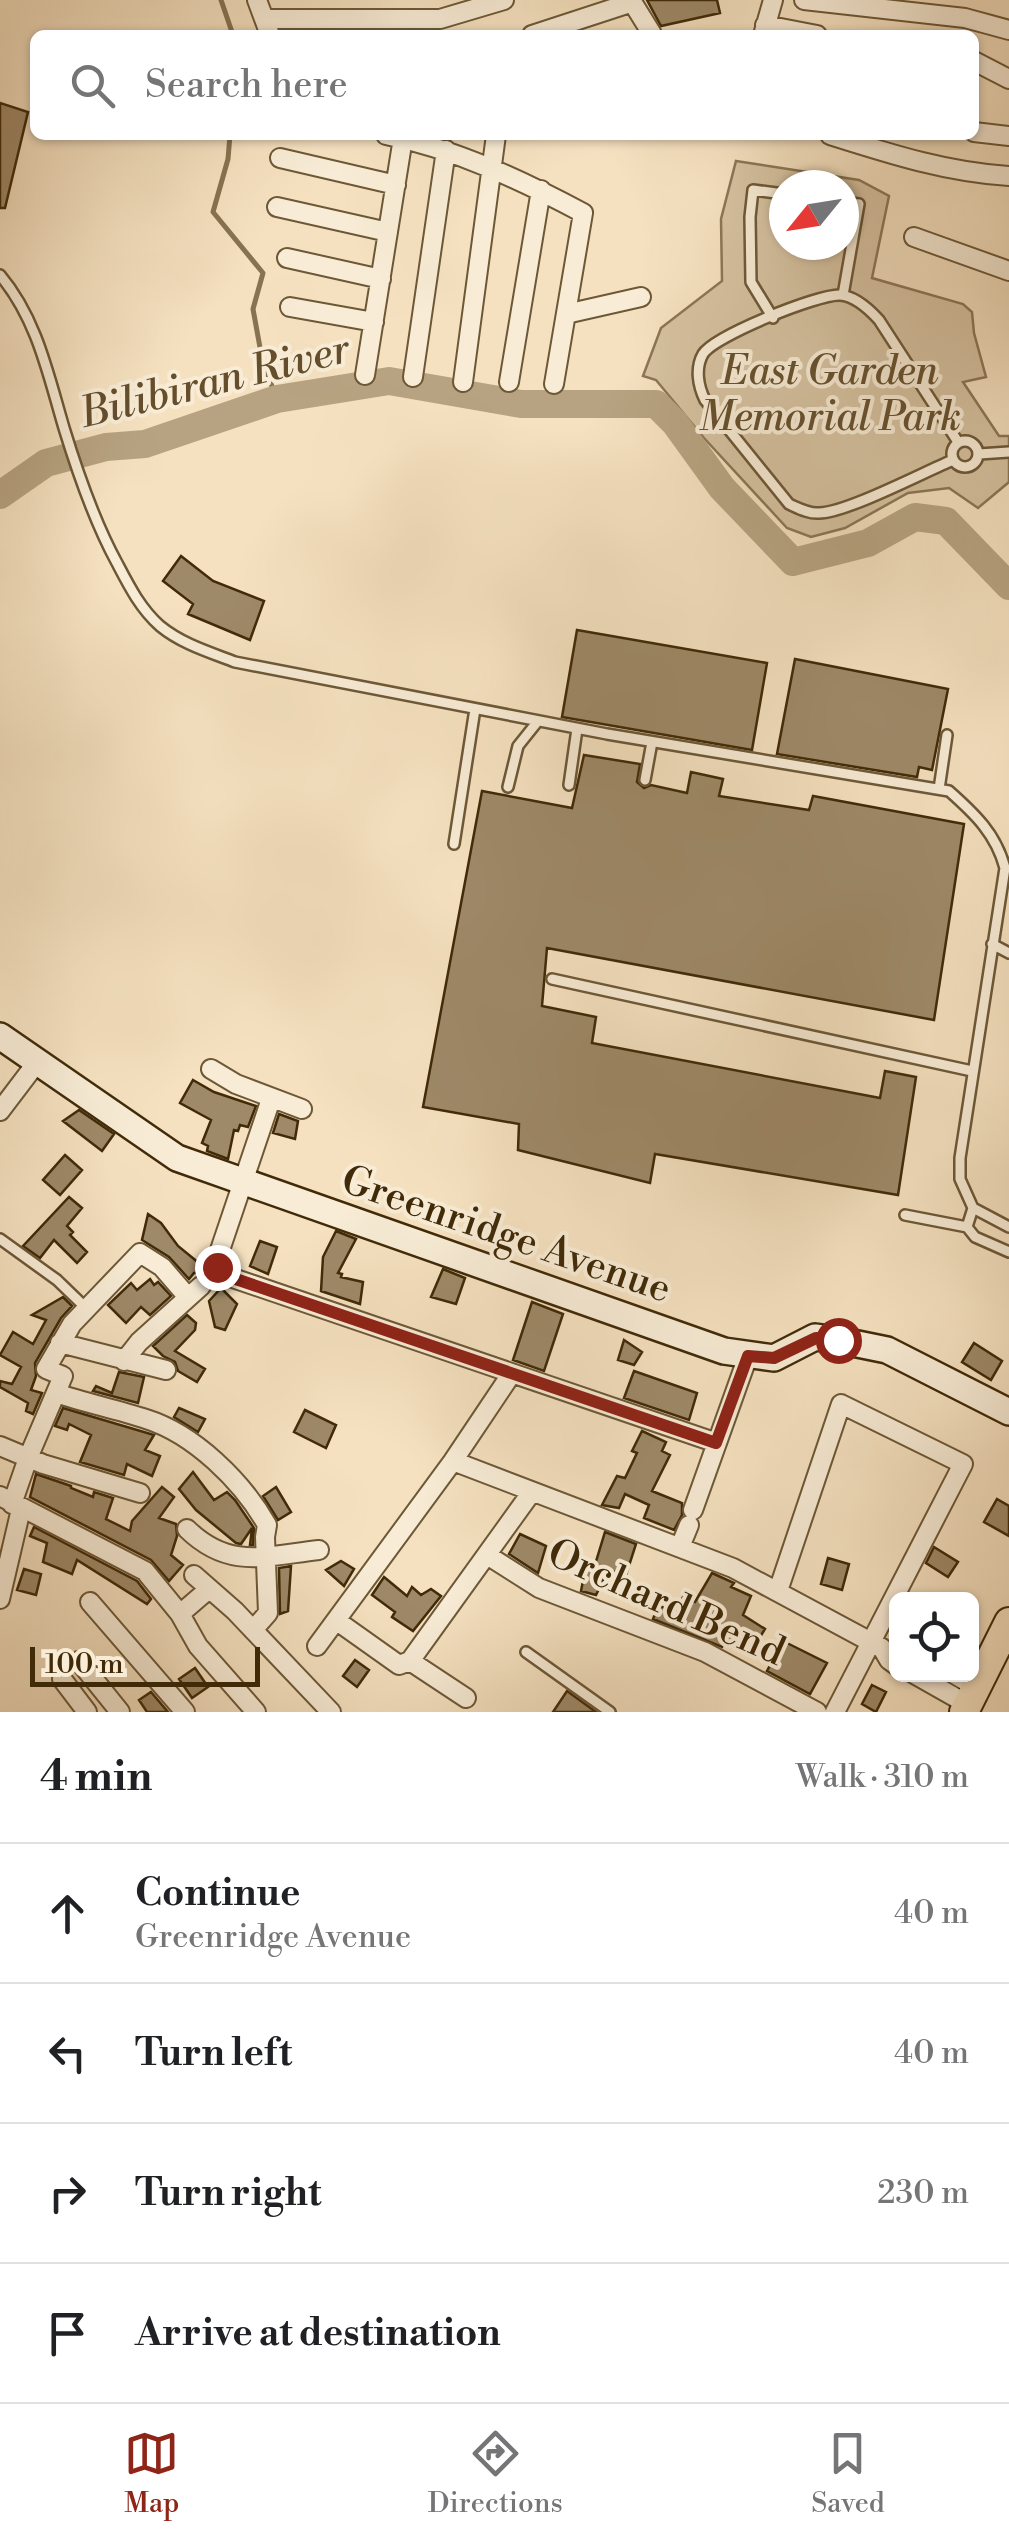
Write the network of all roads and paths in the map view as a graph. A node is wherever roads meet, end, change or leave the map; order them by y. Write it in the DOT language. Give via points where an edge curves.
graph roads {
  1 [pos="258,0"];
  2 [pos="504,0"];
  3 [pos="773,0"];
  4 [pos="804,0"];
  5 [pos="632,1"];
  6 [pos="267,27"];
  7 [pos="547,30"];
  8 [pos="648,30"];
  9 [pos="764,30"];
  10 [pos="1009,30"];
  11 [pos="979,64"];
  12 [pos="1009,79"];
  13 [pos="979,133"];
  14 [pos="1009,136"];
  15 [pos="395,140"];
  16 [pos="407,140"];
  17 [pos="495,140"];
  18 [pos="846,140"];
  19 [pos="446,150"];
  20 [pos="280,158"];
  21 [pos="492,170"];
  22 [pos="1009,176"];
  23 [pos="396,185"];
  24 [pos="541,190"];
  25 [pos="769,192"];
  26 [pos="277,207"];
  27 [pos="388,232"];
  28 [pos="914,237"];
  29 [pos="287,258"];
  30 [pos="848,260"];
  31 [pos="1009,271"];
  32 [pos="0,274"];
  33 [pos="380,279"];
  34 [pos="842,295"];
  35 [pos="641,298"];
  36 [pos="290,307"];
  37 [pos="566,314"];
  38 [pos="773,318"];
  39 [pos="374,322"];
  40 [pos="365,376"];
  41 [pos="413,377"];
  42 [pos="463,382"];
  43 [pos="509,382"];
  44 [pos="554,384"];
  45 [pos="958,442"];
  46 [pos="1009,452"];
  47 [pos="978,454"];
  48 [pos="953,460"];
  49 [pos="475,708"];
  50 [pos="538,721"];
  51 [pos="578,729"];
  52 [pos="947,735"];
  53 [pos="652,742"];
  54 [pos="644,780"];
  55 [pos="569,785"];
  56 [pos="508,787"];
  57 [pos="938,789"];
  58 [pos="454,844"];
  59 [pos="1007,866"];
  60 [pos="992,944"];
  61 [pos="1009,953"];
  62 [pos="552,979"];
  63 [pos="0,1036"];
  64 [pos="38,1062"];
  65 [pos="212,1069"];
  66 [pos="972,1071"];
  67 [pos="271,1098"];
  68 [pos="302,1109"];
  69 [pos="0,1111"];
  70 [pos="240,1182"];
  71 [pos="973,1208"];
  72 [pos="905,1215"];
  73 [pos="1009,1226"];
  74 [pos="967,1228"];
  75 [pos="0,1239"];
  76 [pos="1009,1252"];
  77 [pos="87,1309"];
  78 [pos="60,1343"];
  79 [pos="748,1356"];
  80 [pos="124,1361"];
  81 [pos="166,1370"];
  82 [pos="512,1373"];
  83 [pos="56,1393"];
  84 [pos="1009,1412"];
  85 [pos="716,1443"];
  86 [pos="0,1446"];
  87 [pos="28,1458"];
  88 [pos="453,1461"];
  89 [pos="140,1493"];
  90 [pos="531,1493"];
  91 [pos="8,1503"];
  92 [pos="187,1529"];
  93 [pos="680,1547"];
  94 [pos="319,1550"];
  95 [pos="266,1556"];
  96 [pos="487,1556"];
  97 [pos="194,1575"];
  98 [pos="210,1589"];
  99 [pos="778,1590"];
  100 [pos="0,1599"];
  101 [pos="90,1602"];
  102 [pos="180,1614"];
  103 [pos="337,1621"];
  104 [pos="1009,1622"];
  105 [pos="253,1630"];
  106 [pos="883,1644"];
  107 [pos="317,1646"];
  108 [pos="526,1652"];
  109 [pos="79,1661"];
  110 [pos="410,1661"];
  111 [pos="62,1679"];
  112 [pos="934,1682"];
  113 [pos="965,1694"];
  114 [pos="466,1698"];
  115 [pos="87,1712"];
  116 [pos="120,1712"];
  117 [pos="185,1712"];
  118 [pos="256,1712"];
  119 [pos="331,1712"];
  120 [pos="610,1712"];
  121 [pos="817,1712"];
  122 [pos="835,1712"];
  1 -- 6 [label="street"];
  2 -- 6 [label="street" via="440,19"];
  3 -- 9 [label="street"];
  4 -- 10 [label="street" via="965,18"];
  5 -- 7 [label="street"];
  5 -- 8 [label="street"];
  11 -- 12 [label="street"];
  13 -- 14 [label="street"];
  15 -- 23 [label="street"];
  16 -- 19 [label="street"];
  17 -- 21 [label="street"];
  18 -- 22 [label="street" via="918,163"];
  19 -- 21 [label="street"];
  19 -- 41 [label="street"];
  20 -- 23 [label="street"];
  21 -- 24 [label="street"];
  21 -- 42 [label="street"];
  23 -- 27 [label="street"];
  24 -- 37 [label="street" via="583,212"];
  24 -- 43 [label="street"];
  25 -- 38 [label="lane" via="753,190 751,282"];
  26 -- 27 [label="street"];
  27 -- 33 [label="street"];
  28 -- 31 [label="street"];
  29 -- 33 [label="street"];
  30 -- 34 [label="lane"];
  32 -- 49 [label="lane" via="40,342 78,473 110,550 134,597 158,624 183,642 235,662"];
  33 -- 39 [label="street"];
  34 -- 38 [label="lane"];
  34 -- 45 [label="lane" via="879,320"];
  35 -- 37 [label="street"];
  36 -- 39 [label="street"];
  37 -- 44 [label="street"];
  38 -- 48 [label="lane" via="717,341 704,354 699,389 789,504 814,513 836,510"];
  39 -- 40 [label="street"];
  45 -- 47 [label="lane" via="968,440"];
  45 -- 48 [label="lane"];
  46 -- 47 [label="lane"];
  47 -- 48 [label="lane" via="968,467"];
  49 -- 50 [label="lane"];
  49 -- 58 [label="lane"];
  50 -- 51 [label="lane"];
  50 -- 56 [label="lane" via="518,746"];
  51 -- 53 [label="lane"];
  51 -- 55 [label="lane"];
  52 -- 57 [label="lane"];
  53 -- 54 [label="lane"];
  53 -- 57 [label="lane"];
  57 -- 59 [label="lane" via="980,818"];
  59 -- 60 [label="lane"];
  60 -- 61 [label="lane"];
  60 -- 66 [label="lane"];
  62 -- 66 [label="lane"];
  63 -- 64 [label="street, Greenridge Avenue"];
  64 -- 69 [label="street"];
  64 -- 70 [label="street, Greenridge Avenue" via="177,1158"];
  65 -- 67 [label="street"];
  66 -- 71 [label="lane" via="960,1179"];
  67 -- 68 [label="street"];
  67 -- 70 [label="street"];
  70 -- 79 [label="street, Greenridge Avenue"];
  70 -- 82 [label="street" via="218,1256 221,1274"];
  71 -- 73 [label="lane"];
  71 -- 74 [label="lane"];
  72 -- 74 [label="lane"];
  74 -- 76 [label="lane"];
  75 -- 77 [label="lane"];
  77 -- 78 [label="street"];
  77 -- 80 [label="street" via="140,1253 194,1291"];
  78 -- 80 [label="street"];
  78 -- 83 [label="street" via="46,1368 62,1376"];
  79 -- 84 [label="street, Greenridge Avenue" via="774,1358 816,1338 887,1350"];
  79 -- 85 [label="street"];
  80 -- 81 [label="street"];
  82 -- 85 [label="street"];
  82 -- 88 [label="street"];
  83 -- 87 [label="street"];
  83 -- 95 [label="street" via="146,1419 204,1454 261,1514"];
  85 -- 93 [label="street"];
  86 -- 87 [label="street"];
  87 -- 89 [label="street"];
  87 -- 91 [label="street"];
  88 -- 90 [label="street"];
  88 -- 103 [label="street"];
  90 -- 93 [label="street"];
  90 -- 96 [label="street"];
  91 -- 100 [label="street"];
  91 -- 102 [label="street" via="145,1571"];
  92 -- 95 [label="street" via="223,1555"];
  93 -- 99 [label="street"];
  94 -- 95 [label="street"];
  95 -- 105 [label="street" via="268,1613"];
  96 -- 110 [label="street"];
  96 -- 121 [label="street, Orchard Bend" via="539,1588 704,1652"];
  97 -- 98 [label="street"];
  98 -- 102 [label="street"];
  98 -- 105 [label="street"];
  99 -- 106 [label="street"];
  99 -- 106 [label="street" via="841,1404 962,1464"];
  101 -- 117 [label="street"];
  102 -- 118 [label="street" via="198,1646"];
  103 -- 107 [label="street"];
  103 -- 110 [label="street" via="400,1665"];
  104 -- 113 [label="main road"];
  105 -- 119 [label="street"];
  106 -- 122 [label="street"];
  108 -- 120 [label="lane"];
  109 -- 116 [label="street"];
  110 -- 114 [label="street"];
  111 -- 115 [label="street"];
  112 -- 113 [label="street"];
}
